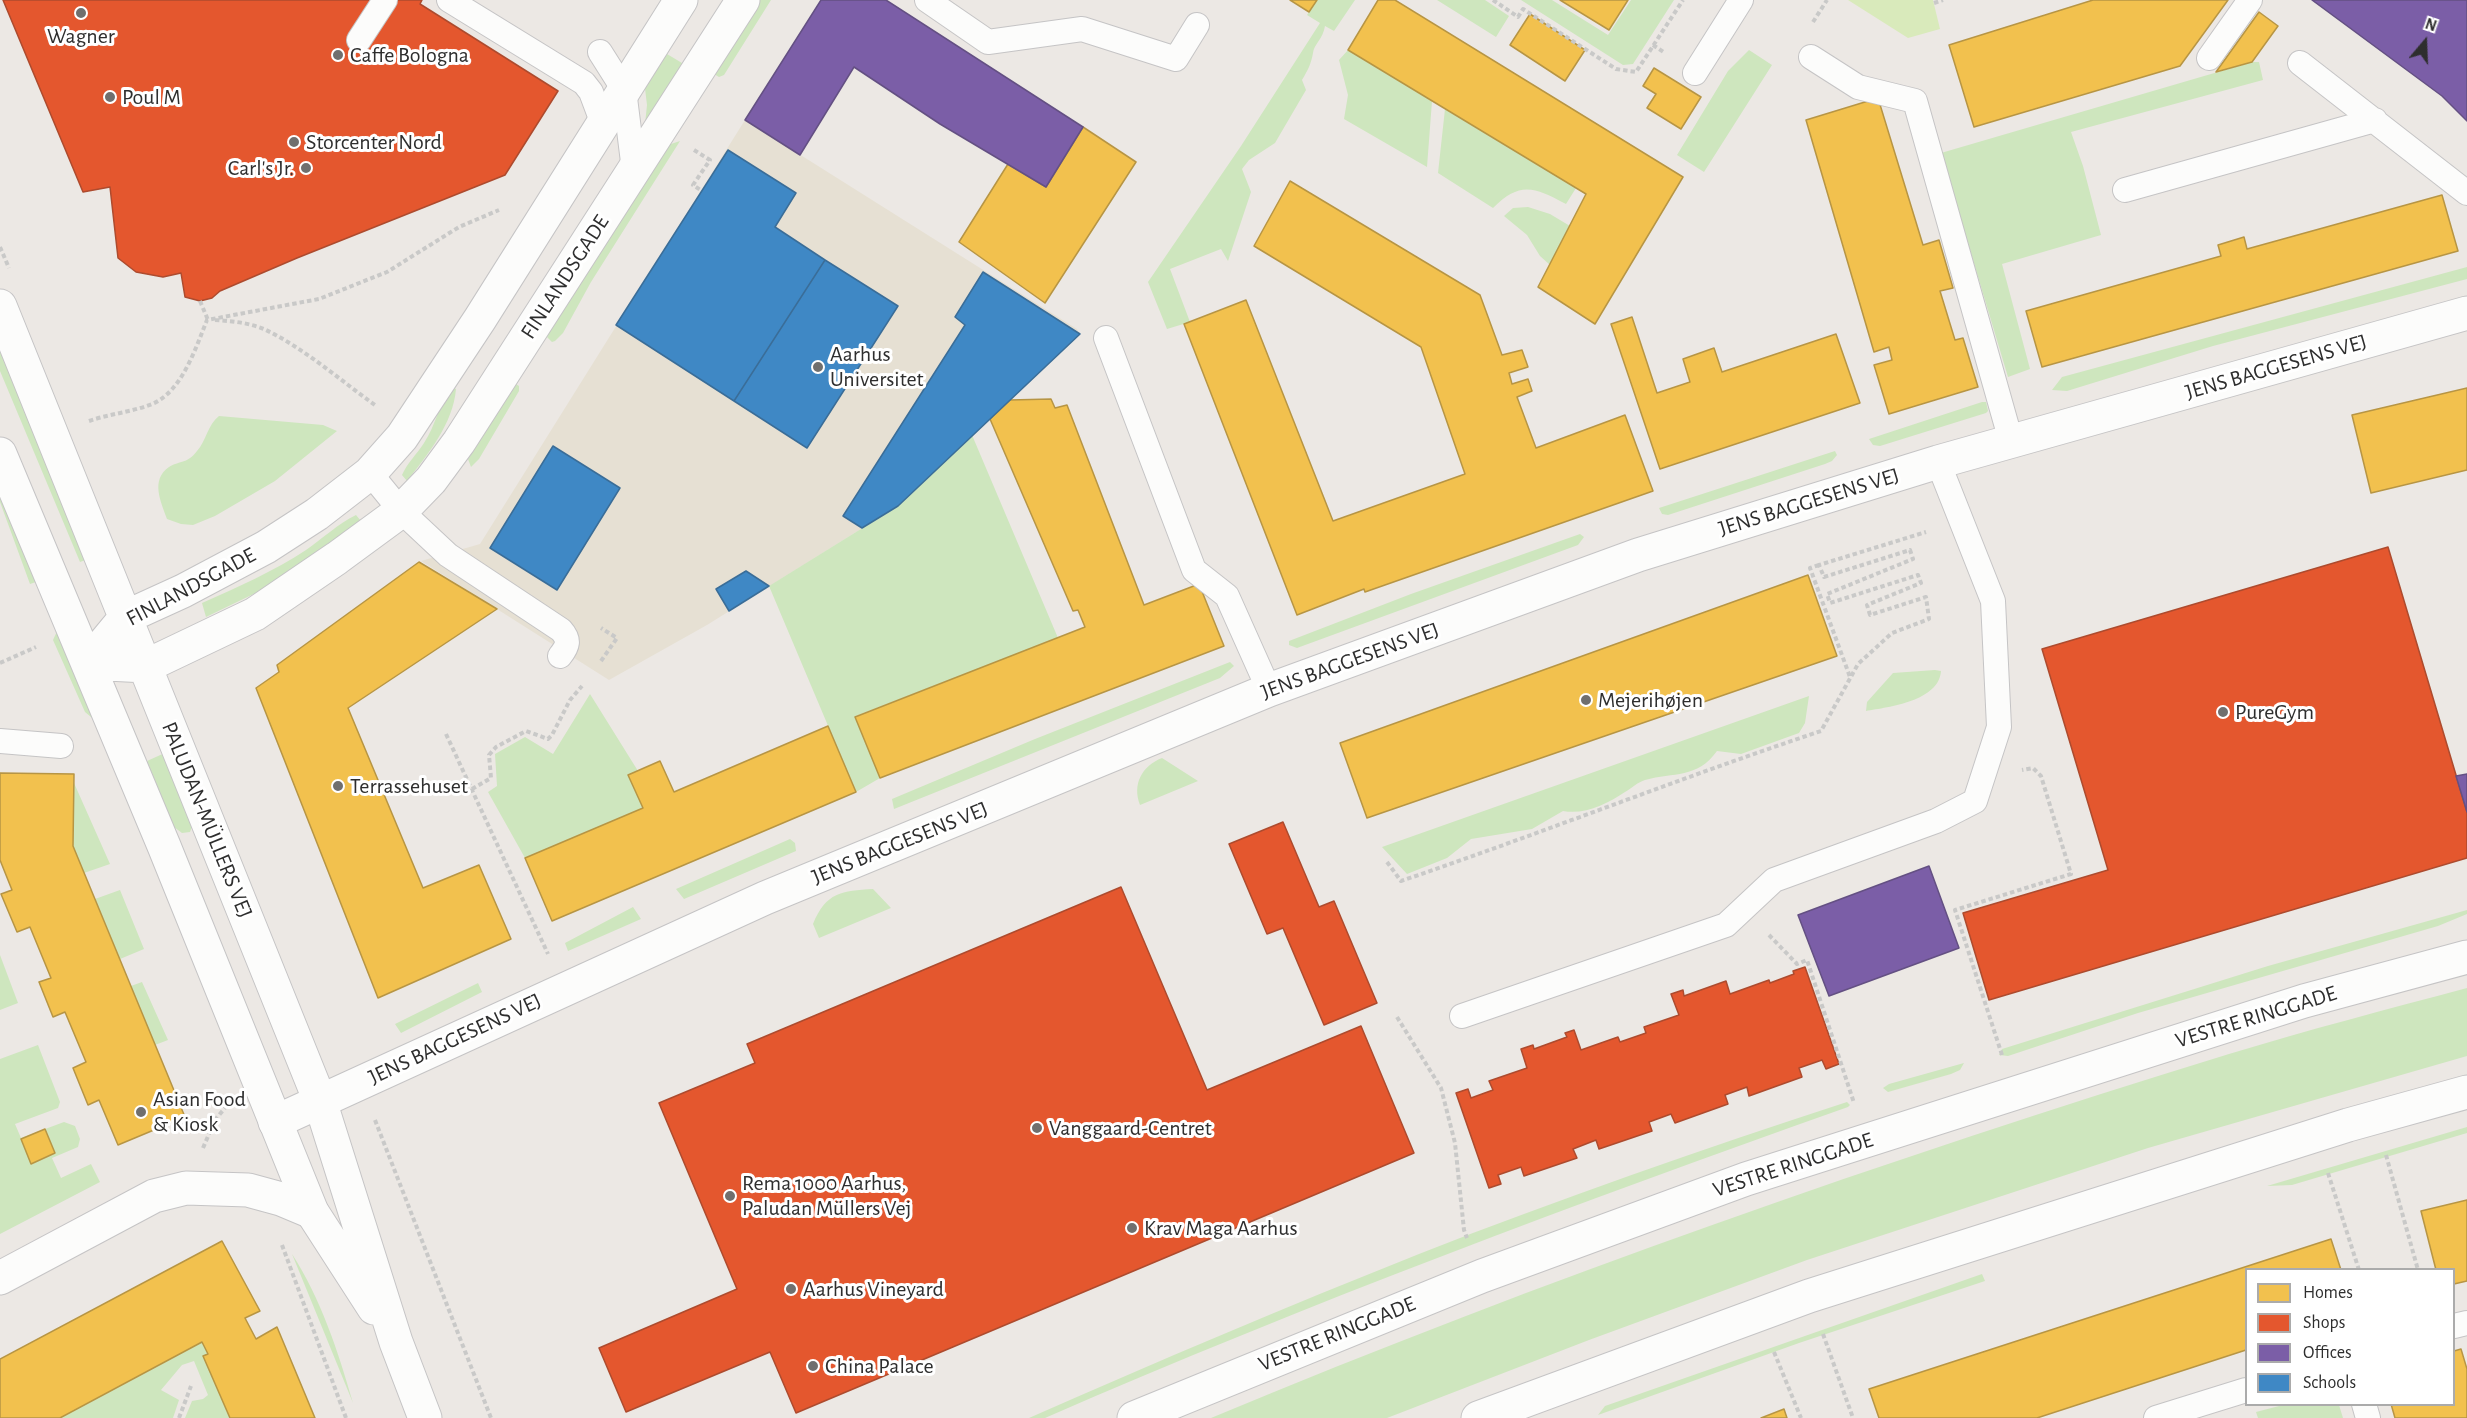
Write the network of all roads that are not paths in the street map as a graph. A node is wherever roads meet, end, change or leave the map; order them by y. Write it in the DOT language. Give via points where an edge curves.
graph roads {
  1 [pos="385,0"];
  2 [pos="449,0"];
  3 [pos="681,0"];
  4 [pos="743,0"];
  5 [pos="927,0"];
  6 [pos="1741,0"];
  7 [pos="2250,0"];
  8 [pos="1197,25"];
  9 [pos="359,39"];
  10 [pos="600,52"];
  11 [pos="1811,57"];
  12 [pos="2209,58"];
  13 [pos="2300,63"];
  14 [pos="1695,73"];
  15 [pos="624,90"];
  16 [pos="2375,120"];
  17 [pos="603,124"];
  18 [pos="634,170"];
  19 [pos="2125,190"];
  20 [pos="2467,193"];
  21 [pos="0,306"];
  22 [pos="2467,313"];
  23 [pos="1106,338"];
  24 [pos="2011,441"];
  25 [pos="0,454"];
  26 [pos="1938,462"];
  27 [pos="370,473"];
  28 [pos="401,511"];
  29 [pos="126,617"];
  30 [pos="560,656"];
  31 [pos="88,663"];
  32 [pos="146,666"];
  33 [pos="1269,690"];
  34 [pos="0,741"];
  35 [pos="62,746"];
  36 [pos="2467,957"];
  37 [pos="1462,1016"];
  38 [pos="2467,1092"];
  39 [pos="320,1101"];
  40 [pos="275,1122"];
  41 [pos="312,1212"];
  42 [pos="0,1278"];
  43 [pos="396,1342"];
  44 [pos="2245,1391"];
  45 [pos="425,1418"];
  46 [pos="1134,1418"];
  47 [pos="1478,1418"];
  48 [pos="2156,1418"];
  1 -- 9 [label="lane"];
  2 -- 17 [label="lane" via="584,83"];
  3 -- 15 [label="street, FINLANDSGADE"];
  4 -- 18 [label="street, FINLANDSGADE"];
  5 -- 8 [label="lane" via="988,42 1082,28 1176,58"];
  6 -- 14 [label="lane"];
  7 -- 12 [label="lane"];
  10 -- 15 [label="lane"];
  11 -- 24 [label="lane" via="1858,87 1915,101"];
  13 -- 16 [label="lane"];
  15 -- 17 [label="street, FINLANDSGADE"];
  15 -- 18 [label="lane"];
  16 -- 19 [label="lane"];
  16 -- 20 [label="lane"];
  17 -- 27 [label="street, FINLANDSGADE" via="402,437"];
  18 -- 28 [label="street, FINLANDSGADE" via="459,442 431,480"];
  21 -- 29 [label="street, PALUDAN-MÜLLERS VEJ"];
  22 -- 24 [label="street, JENS BAGGESENS VEJ"];
  23 -- 33 [label="lane" via="1194,570 1227,596"];
  24 -- 26 [label="street, JENS BAGGESENS VEJ"];
  25 -- 31 [label="street, PALUDAN-MÜLLERS VEJ"];
  26 -- 33 [label="street, JENS BAGGESENS VEJ" via="1638,555"];
  26 -- 37 [label="lane" via="1993,601 1999,727 1975,801 1936,821 1774,880 1726,925"];
  27 -- 28 [label="lane"];
  27 -- 29 [label="street, FINLANDSGADE" via="266,547"];
  28 -- 30 [label="lane" via="457,563 561,630 568,643"];
  28 -- 32 [label="street, FINLANDSGADE" via="255,614"];
  29 -- 31 [label="street, FINLANDSGADE"];
  29 -- 32 [label="street, PALUDAN-MÜLLERS VEJ"];
  31 -- 32 [label="street, FINLANDSGADE"];
  31 -- 40 [label="street, PALUDAN-MÜLLERS VEJ"];
  32 -- 39 [label="street, PALUDAN-MÜLLERS VEJ"];
  33 -- 39 [label="street, JENS BAGGESENS VEJ" via="765,898"];
  34 -- 35 [label="lane"];
  36 -- 46 [label="street, VESTRE RINGGADE" via="2304,1001 1746,1179 1482,1276"];
  38 -- 47 [label="street" via="1809,1296"];
  39 -- 40 [label="street, JENS BAGGESENS VEJ"];
  39 -- 43 [label="street, PALUDAN-MÜLLERS VEJ"];
  40 -- 41 [label="street, PALUDAN-MÜLLERS VEJ"];
  41 -- 42 [label="street" via="248,1190 186,1188 154,1196"];
  41 -- 43 [label="street, PALUDAN-MÜLLERS VEJ"];
  43 -- 45 [label="street, PALUDAN-MÜLLERS VEJ"];
  44 -- 48 [label="lane"];
}
